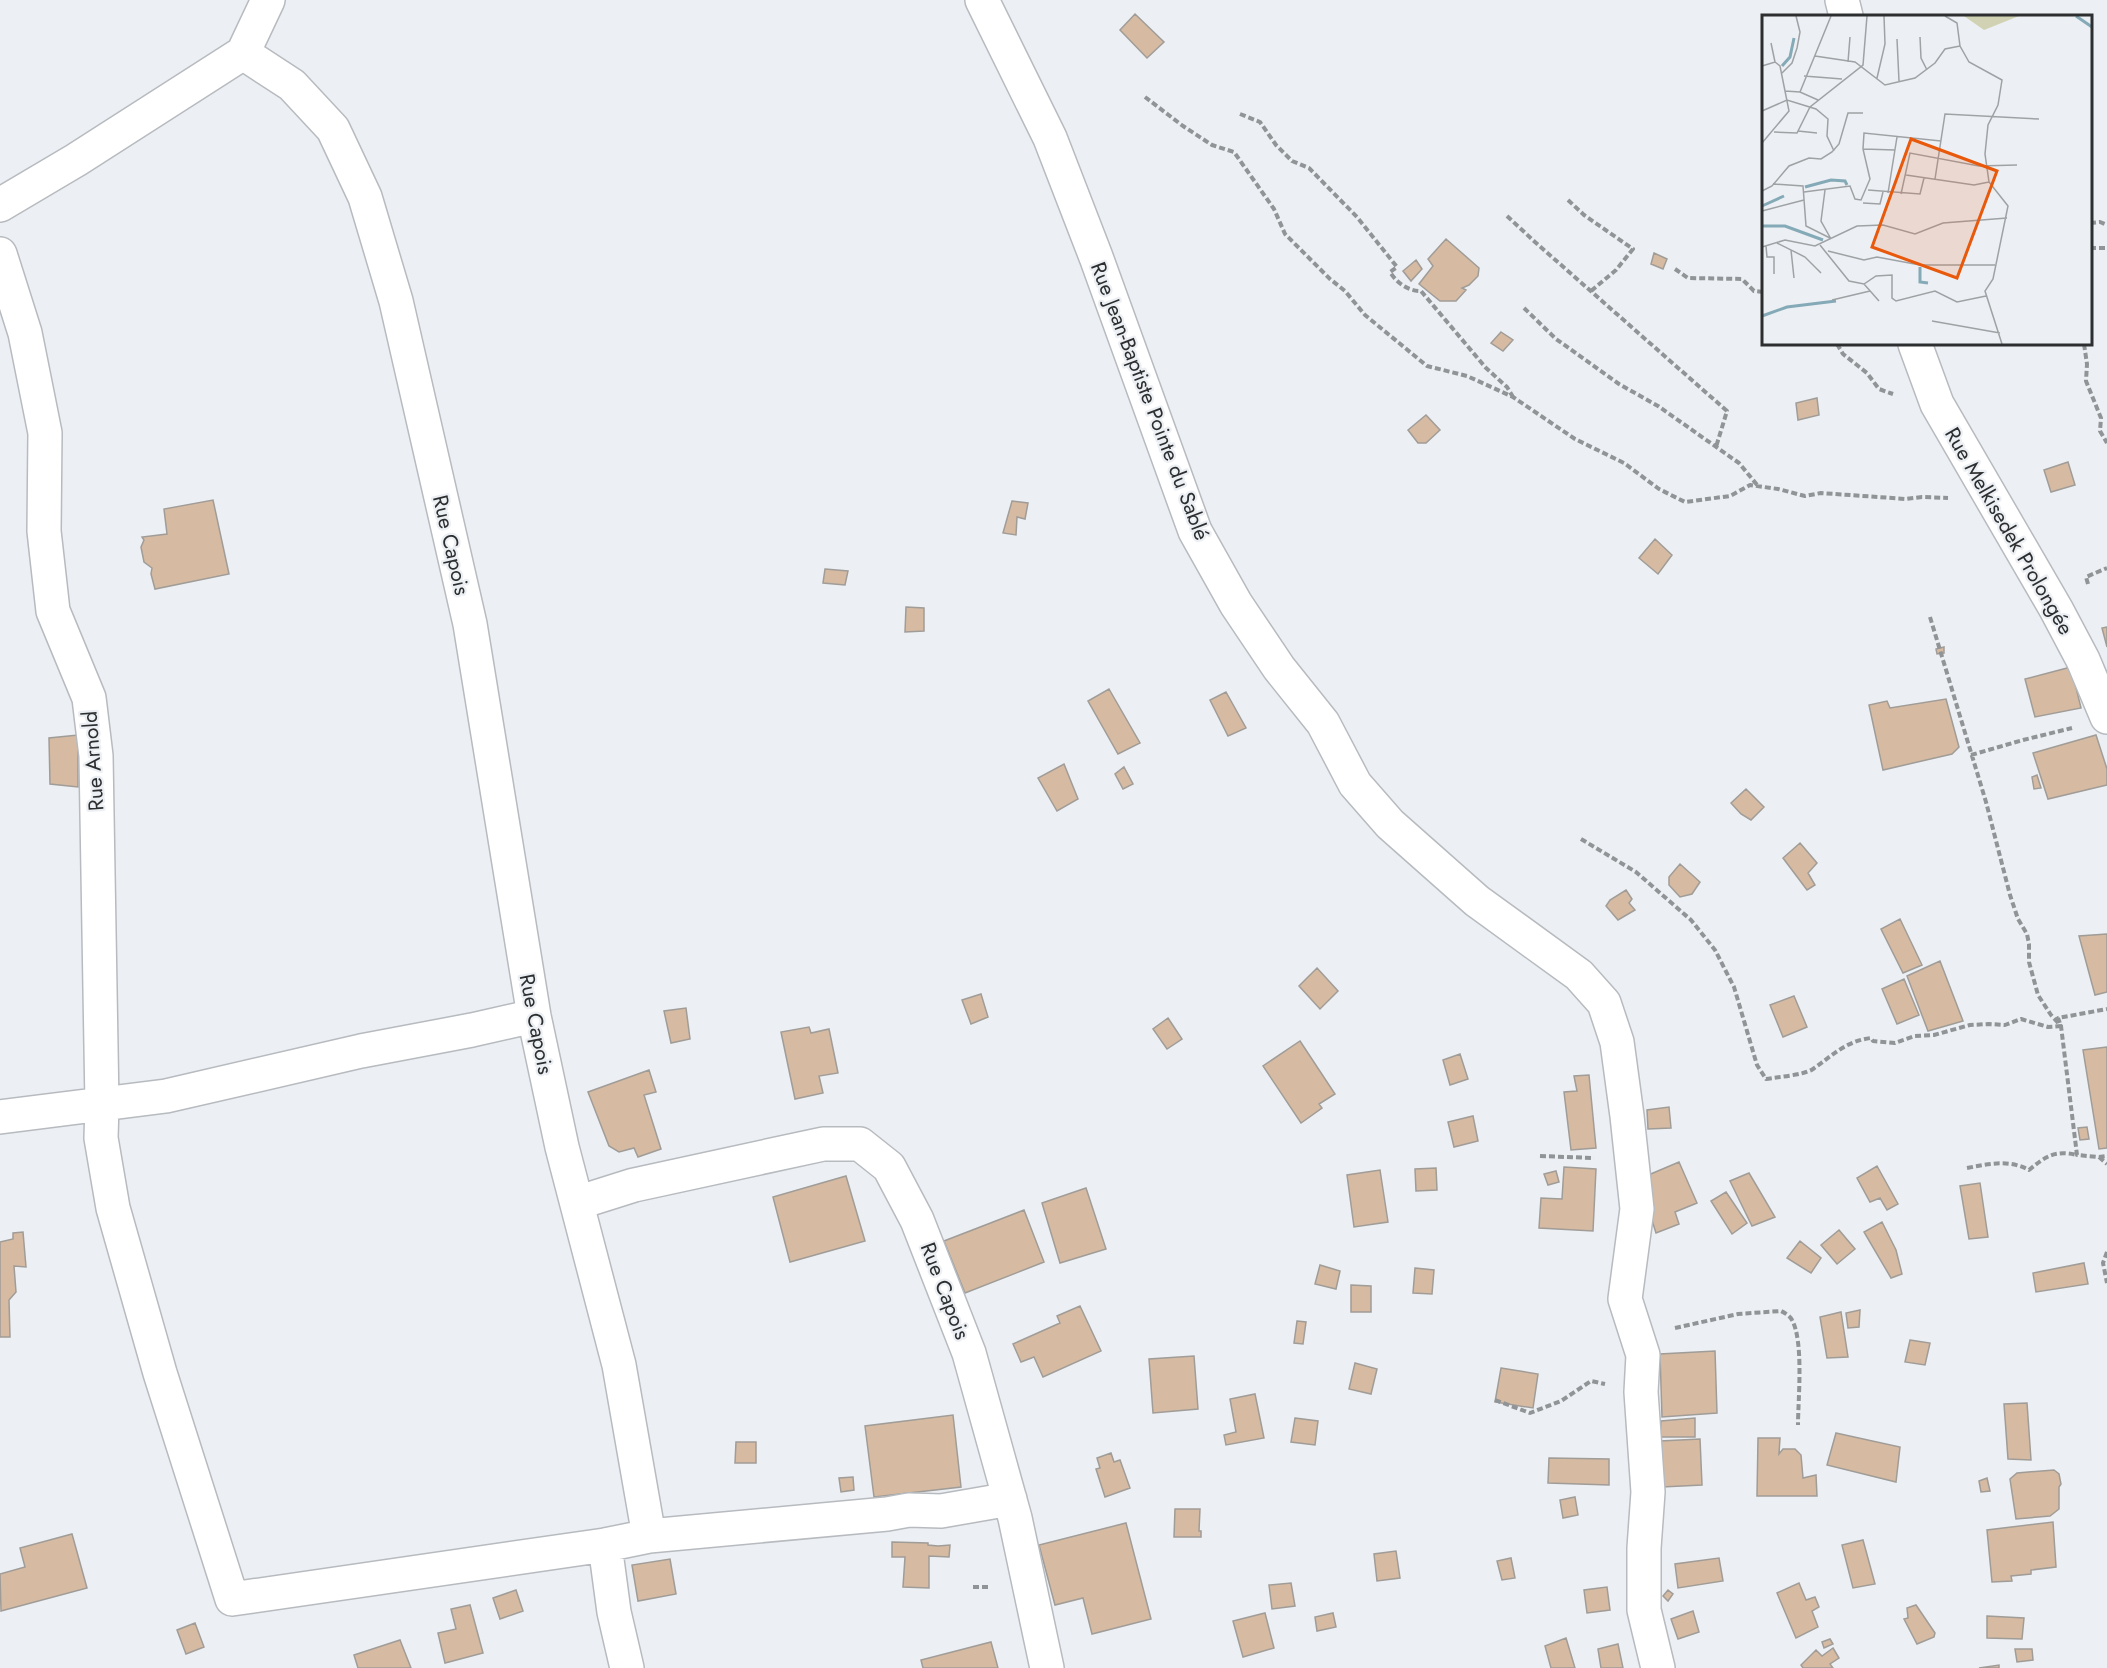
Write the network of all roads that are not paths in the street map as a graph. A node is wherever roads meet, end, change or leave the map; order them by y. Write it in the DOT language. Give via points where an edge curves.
graph roads {
  1 [pos="268,0"];
  2 [pos="982,0"];
  3 [pos="1842,0"];
  4 [pos="1846,15"];
  5 [pos="243,53"];
  6 [pos="0,205"];
  7 [pos="0,254"];
  8 [pos="1915,345"];
  9 [pos="2106,714"];
  10 [pos="534,1016"];
  11 [pos="102,1105"];
  12 [pos="0,1117"];
  13 [pos="576,1203"];
  14 [pos="1010,1499"];
  15 [pos="649,1536"];
  16 [pos="605,1545"];
  17 [pos="627,1668"];
  18 [pos="1047,1668"];
  19 [pos="1658,1668"];
  1 -- 5 [label="street"];
  2 -- 19 [label="street, Rue Jean-Baptiste Pointe du Sablé" via="1050,138 1195,531 1236,604 1278,668 1323,723 1354,784 1390,824 1477,901 1579,975 1604,1003 1617,1042 1637,1209 1625,1299 1643,1355 1641,1392 1648,1492 1644,1610"];
  3 -- 4 [label="street"];
  5 -- 6 [label="street"];
  5 -- 10 [label="street, Rue Capois" via="292,85 333,129 364,197 393,290 470,624"];
  7 -- 11 [label="street, Rue Arnold" via="25,333 45,433 44,531 53,611 89,699 95,744"];
  8 -- 9 [label="street, Rue Melkisedek Prolongée" via="1937,404 2056,609"];
  10 -- 11 [label="street" via="166,1096"];
  10 -- 13 [label="street, Rue Capois"];
  11 -- 12 [label="street"];
  11 -- 16 [label="street, Rue Arnold" via="101,1137 113,1208 232,1599"];
  13 -- 14 [label="street, Rue Capois" via="634,1185 823,1144 860,1144 889,1167 917,1220 969,1353"];
  13 -- 15 [label="street" via="619,1365"];
  14 -- 15 [label="street" via="941,1510"];
  14 -- 18 [label="street, Rue Capois"];
  15 -- 16 [label="street"];
  16 -- 17 [label="street"];
}
